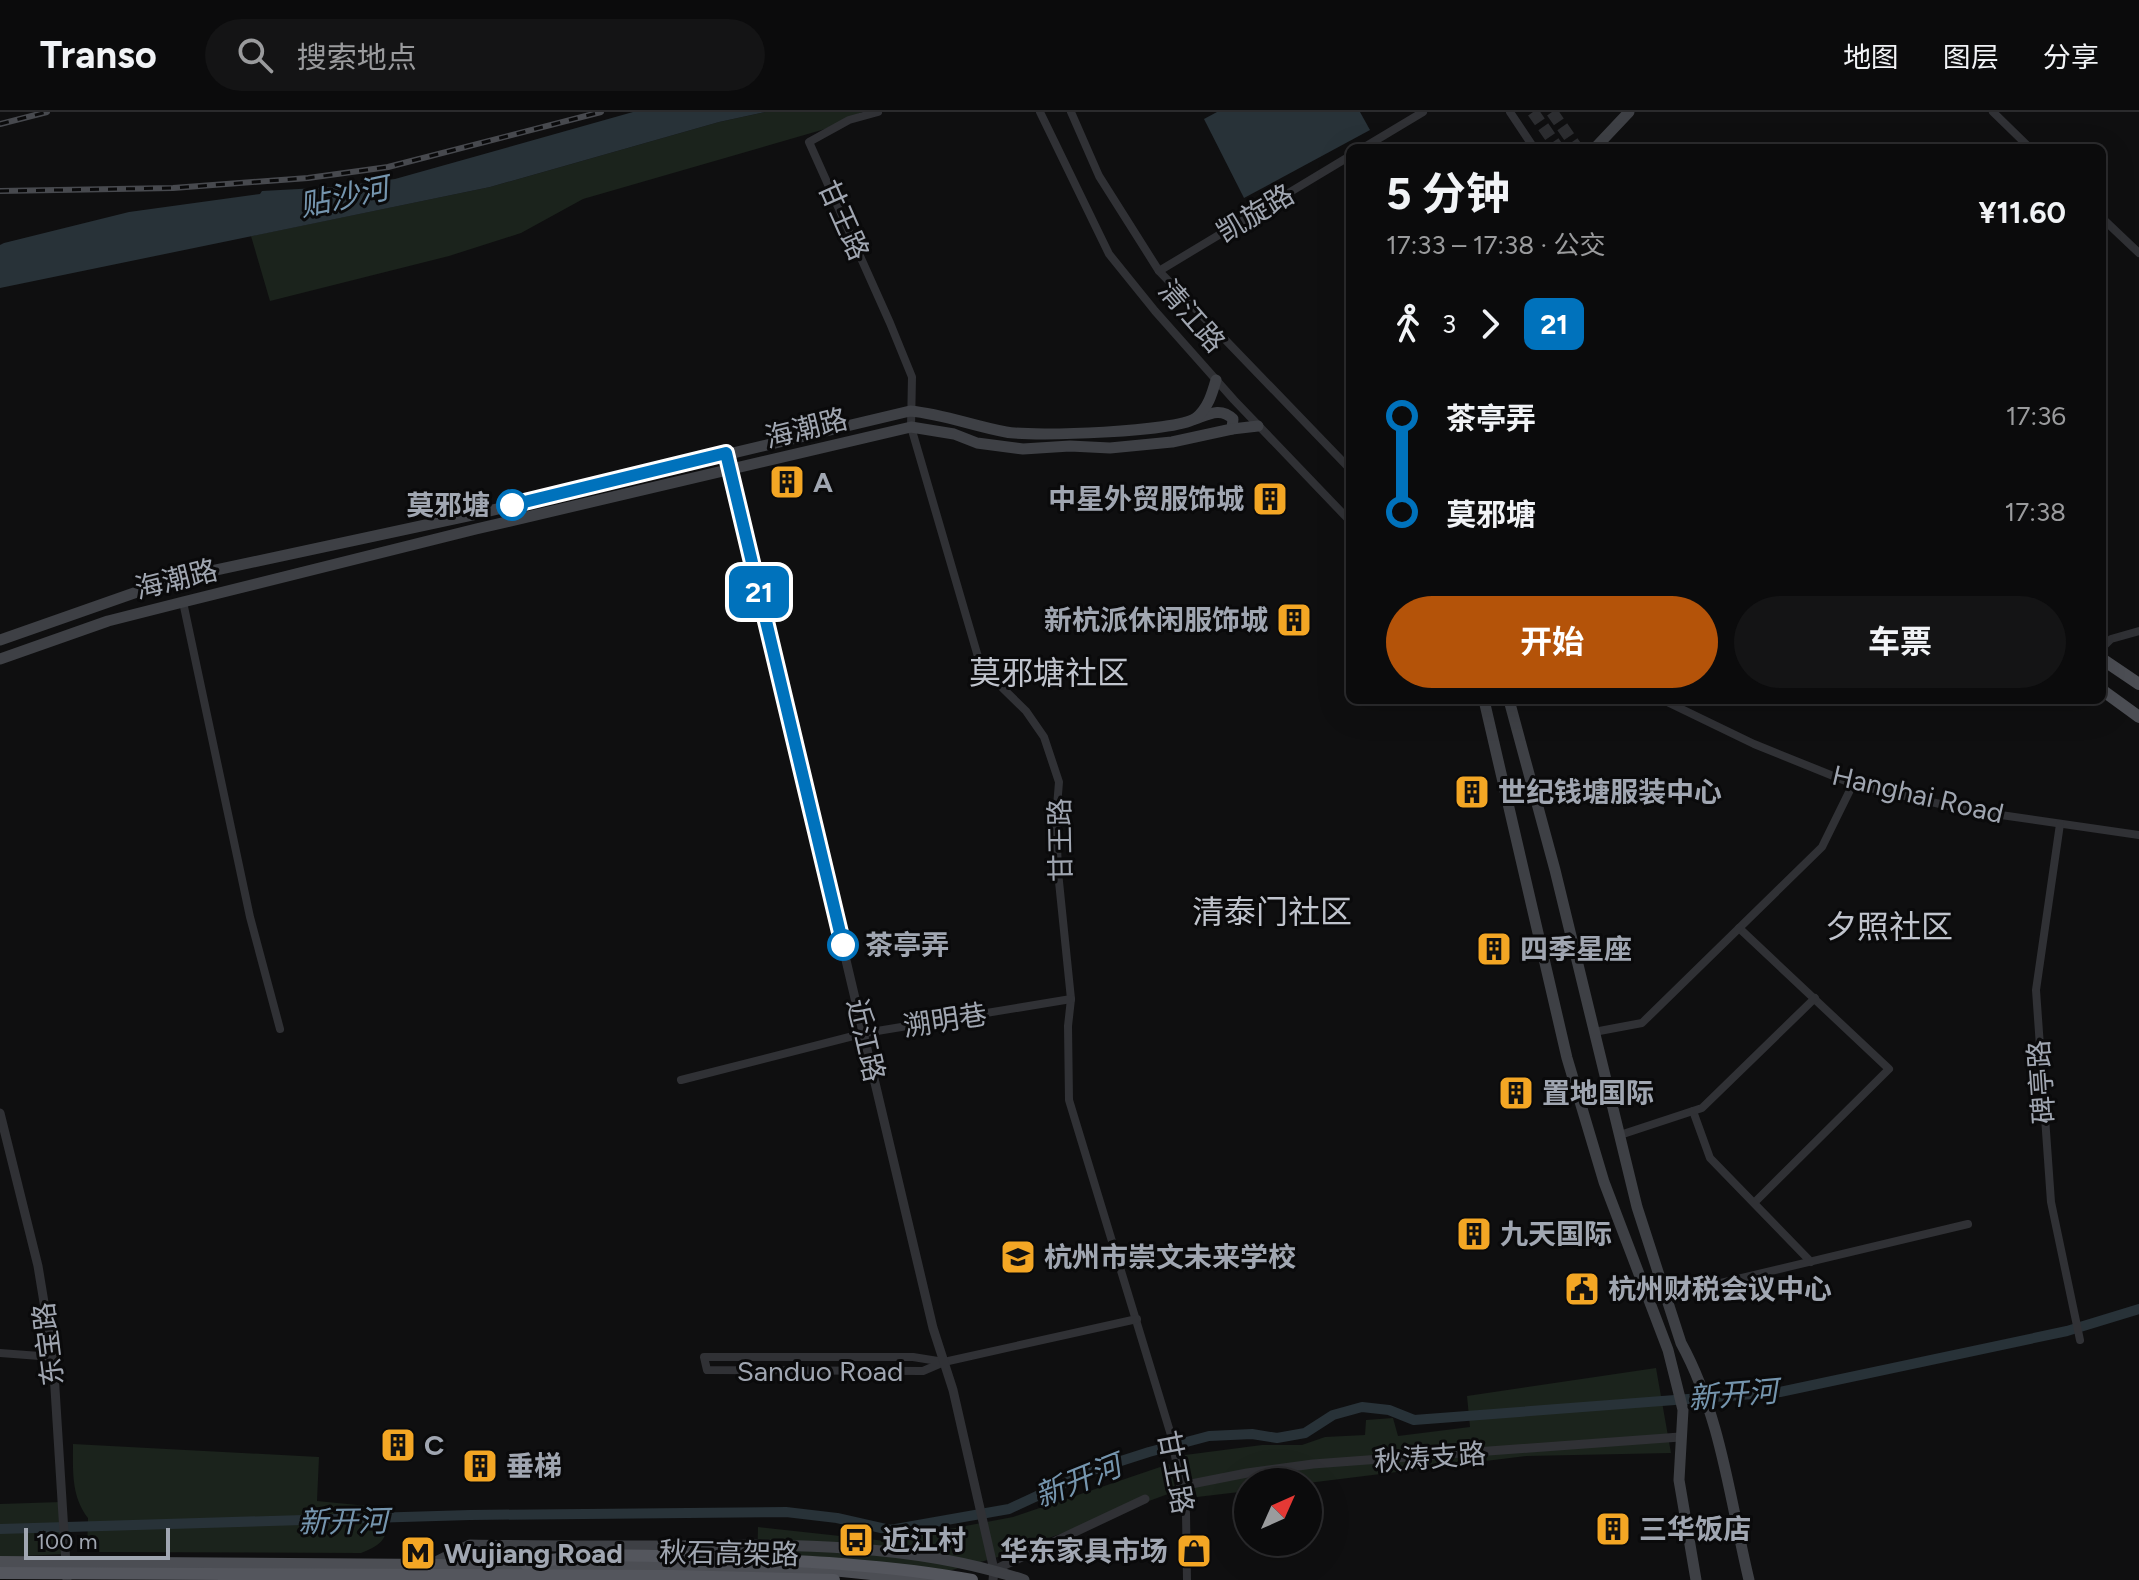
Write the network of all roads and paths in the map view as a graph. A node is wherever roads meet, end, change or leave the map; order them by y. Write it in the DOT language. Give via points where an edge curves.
graph roads {
  1 [pos="878,112"];
  2 [pos="1040,112"];
  3 [pos="1071,112"];
  4 [pos="1423,112"];
  5 [pos="1510,112"];
  6 [pos="1629,112"];
  7 [pos="1993,112"];
  8 [pos="1370,144"];
  9 [pos="1531,144"];
  10 [pos="1599,144"];
  11 [pos="2026,144"];
  12 [pos="1346,158"];
  13 [pos="2106,222"];
  14 [pos="2139,253"];
  15 [pos="1159,271"];
  16 [pos="1216,380"];
  17 [pos="910,411"];
  18 [pos="1194,420"];
  19 [pos="1258,426"];
  20 [pos="911,427"];
  21 [pos="1232,429"];
  22 [pos="726,453"];
  23 [pos="1346,465"];
  24 [pos="731,471"];
  25 [pos="1346,517"];
  26 [pos="183,602"];
  27 [pos="2139,631"];
  28 [pos="0,640"];
  29 [pos="2106,644"];
  30 [pos="0,659"];
  31 [pos="2106,662"];
  32 [pos="2139,684"];
  33 [pos="2106,693"];
  34 [pos="1485,704"];
  35 [pos="1510,704"];
  36 [pos="1671,704"];
  37 [pos="2139,717"];
  38 [pos="1853,784"];
  39 [pos="2060,824"];
  40 [pos="2139,835"];
  41 [pos="1739,928"];
  42 [pos="1815,998"];
  43 [pos="1071,999"];
  44 [pos="280,1029"];
  45 [pos="1594,1032"];
  46 [pos="865,1033"];
  47 [pos="681,1080"];
  48 [pos="1693,1111"];
  49 [pos="0,1113"];
  50 [pos="1620,1135"];
  51 [pos="1755,1202"];
  52 [pos="1968,1224"];
  53 [pos="1811,1262"];
  54 [pos="1666,1296"];
  55 [pos="1137,1319"];
  56 [pos="2080,1340"];
  57 [pos="0,1353"];
  58 [pos="53,1357"];
  59 [pos="944,1362"];
  60 [pos="1680,1437"];
  61 [pos="1181,1486"];
  62 [pos="1145,1499"];
  63 [pos="746,1544"];
  64 [pos="0,1562"];
  65 [pos="67,1562"];
  66 [pos="434,1563"];
  67 [pos="526,1564"];
  68 [pos="406,1566"];
  69 [pos="0,1573"];
  70 [pos="743,1574"];
  71 [pos="994,1575"];
  72 [pos="67,1580"];
  73 [pos="404,1580"];
  74 [pos="432,1580"];
  75 [pos="834,1580"];
  76 [pos="929,1580"];
  77 [pos="972,1580"];
  78 [pos="1024,1580"];
  79 [pos="1187,1580"];
  80 [pos="1696,1580"];
  81 [pos="1749,1580"];
  1 -- 17 [label="street, 甘王路" via="849,120 809,142 912,377"];
  2 -- 16 [label="street, 清江路" via="1109,254"];
  3 -- 15 [label="street, 清江路" via="1099,176"];
  4 -- 8 [label="street"];
  5 -- 9 [label="street"];
  6 -- 10 [label="main road"];
  7 -- 11 [label="street"];
  12 -- 15 [label="street, 凯旋路"];
  13 -- 14 [label="street"];
  15 -- 23 [label="street, 清江路"];
  16 -- 18 [label="main road"];
  16 -- 19 [label="street, 清江路"];
  17 -- 18 [label="main road, 海潮路" via="1020,433 1159,428"];
  17 -- 20 [label="street, 甘王路"];
  17 -- 22 [label="main road, 海潮路"];
  18 -- 21 [label="main road, 海潮路" via="1224,412 1233,419"];
  19 -- 21 [label="main road, 海潮路"];
  19 -- 25 [label="street, 清江路"];
  20 -- 21 [label="main road, 海潮路" via="1023,449 1110,448"];
  20 -- 24 [label="main road, 海潮路"];
  20 -- 43 [label="street, 甘王路" via="981,667 1026,711 1044,737 1056,771 1058,872"];
  22 -- 24 [label="street, 近江路"];
  22 -- 28 [label="main road, 海潮路" via="174,579"];
  24 -- 26 [label="main road, 海潮路"];
  24 -- 46 [label="street, 近江路"];
  26 -- 30 [label="main road, 海潮路" via="108,621"];
  26 -- 44 [label="street" via="250,917"];
  27 -- 29 [label="street"];
  31 -- 32 [label="main road"];
  33 -- 37 [label="main road"];
  34 -- 60 [label="main road" via="1567,1058 1604,1182 1668,1350 1683,1410"];
  35 -- 45 [label="main road"];
  36 -- 38 [label="street, Hanghai Road"];
  38 -- 39 [label="street, Hanghai Road" via="1966,810"];
  38 -- 41 [label="street" via="1822,847"];
  39 -- 40 [label="street, Hanghai Road"];
  39 -- 56 [label="street, 碑亭路" via="2036,990 2051,1202"];
  41 -- 42 [label="street"];
  41 -- 45 [label="street" via="1642,1023"];
  42 -- 48 [label="street"];
  42 -- 51 [label="street" via="1889,1069"];
  43 -- 46 [label="street, 溯明巷"];
  43 -- 55 [label="street, 甘王路" via="1069,1100"];
  45 -- 50 [label="main road"];
  46 -- 47 [label="street, 溯明巷"];
  46 -- 59 [label="street, 近江路"];
  48 -- 50 [label="street"];
  48 -- 51 [label="street" via="1710,1158"];
  49 -- 58 [label="street, 东宝路" via="38,1266"];
  50 -- 54 [label="main road"];
  51 -- 53 [label="street"];
  52 -- 53 [label="street"];
  53 -- 54 [label="street"];
  54 -- 81 [label="main road" via="1726,1466"];
  55 -- 59 [label="street, Sanduo Road"];
  55 -- 61 [label="street, 甘王路"];
  57 -- 58 [label="street"];
  58 -- 65 [label="street, 东宝路"];
  59 -- 59 [label="street, Sanduo Road" via="913,1357 704,1357 707,1370 923,1371"];
  59 -- 71 [label="street, 近江路"];
  60 -- 61 [label="street, 秋涛支路" via="1313,1464"];
  60 -- 80 [label="main road" via="1679,1480"];
  61 -- 79 [label="street, 甘王路"];
  62 -- 71 [label="street"];
  63 -- 66 [label="main road" via="470,1545"];
  63 -- 70 [label="street"];
  63 -- 71 [label="main road" via="899,1554"];
  64 -- 65 [label="main road"];
  65 -- 68 [label="main road"];
  65 -- 72 [label="street, 东宝路"];
  66 -- 67 [label="main road"];
  66 -- 68 [label="main road"];
  66 -- 74 [label="main road"];
  67 -- 70 [label="main road"];
  67 -- 77 [label="highway" via="556,1558 670,1556 854,1565"];
  68 -- 73 [label="main road"];
  69 -- 75 [label="highway, 秋石高架路"];
  70 -- 76 [label="main road" via="857,1572"];
  71 -- 78 [label="main road"];
}
